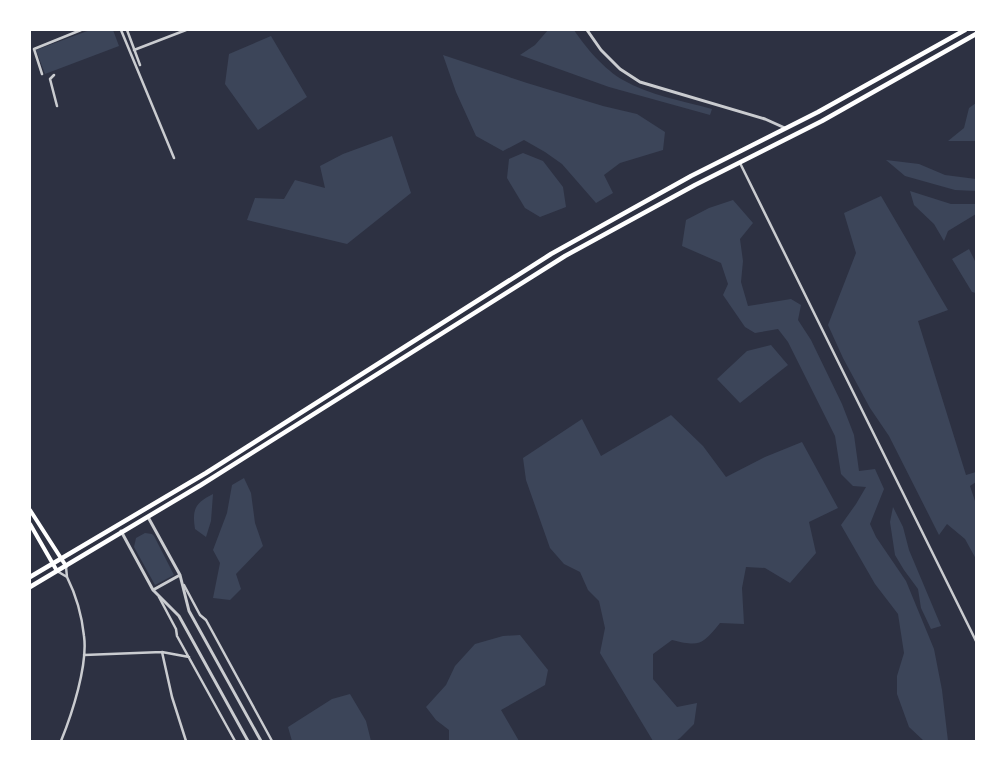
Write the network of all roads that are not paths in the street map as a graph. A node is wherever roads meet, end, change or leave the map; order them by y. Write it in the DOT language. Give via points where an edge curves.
graph roads {
  1 [pos="81,30"];
  2 [pos="121,30"];
  3 [pos="127,30"];
  4 [pos="186,30"];
  5 [pos="587,30"];
  6 [pos="965,30"];
  7 [pos="976,34"];
  8 [pos="134,50"];
  9 [pos="140,64"];
  10 [pos="42,74"];
  11 [pos="54,75"];
  12 [pos="57,106"];
  13 [pos="785,128"];
  14 [pos="174,158"];
  15 [pos="740,163"];
  16 [pos="30,510"];
  17 [pos="148,516"];
  18 [pos="30,524"];
  19 [pos="121,531"];
  20 [pos="61,559"];
  21 [pos="53,564"];
  22 [pos="66,566"];
  23 [pos="57,571"];
  24 [pos="180,575"];
  25 [pos="30,577"];
  26 [pos="67,577"];
  27 [pos="182,581"];
  28 [pos="30,587"];
  29 [pos="153,590"];
  30 [pos="157,594"];
  31 [pos="976,641"];
  32 [pos="162,652"];
  33 [pos="84,655"];
  34 [pos="188,656"];
  35 [pos="61,741"];
  36 [pos="186,741"];
  37 [pos="236,741"];
  38 [pos="248,741"];
  39 [pos="261,741"];
  40 [pos="272,741"];
  1 -- 10 [label="street" via="34,49"];
  2 -- 14 [label="street"];
  3 -- 8 [label="street"];
  4 -- 8 [label="street"];
  5 -- 13 [label="street" via="620,69 640,82 765,119"];
  6 -- 13 [label="highway"];
  7 -- 15 [label="highway"];
  8 -- 9 [label="street"];
  11 -- 12 [label="street" via="50,79"];
  13 -- 20 [label="highway" via="551,254 206,473"];
  15 -- 17 [label="highway" via="566,256 201,486"];
  15 -- 31 [label="street"];
  16 -- 20 [label="main road"];
  17 -- 19 [label="highway"];
  17 -- 24 [label="street"];
  18 -- 21 [label="main road"];
  19 -- 22 [label="highway"];
  19 -- 29 [label="street"];
  20 -- 21 [label="highway"];
  20 -- 22 [label="main road"];
  21 -- 23 [label="main road"];
  21 -- 25 [label="highway"];
  22 -- 23 [label="highway"];
  22 -- 26 [label="street"];
  23 -- 26 [label="street"];
  23 -- 28 [label="highway"];
  24 -- 27 [label="street"];
  24 -- 29 [label="street"];
  26 -- 33 [label="street" via="78,608"];
  27 -- 39 [label="street" via="189,611"];
  27 -- 40 [label="street"];
  29 -- 30 [label="street"];
  30 -- 34 [label="street"];
  30 -- 38 [label="street" via="179,616"];
  32 -- 33 [label="street"];
  32 -- 34 [label="street"];
  32 -- 36 [label="street"];
  33 -- 35 [label="street" via="69,722"];
  34 -- 37 [label="street"];
}
